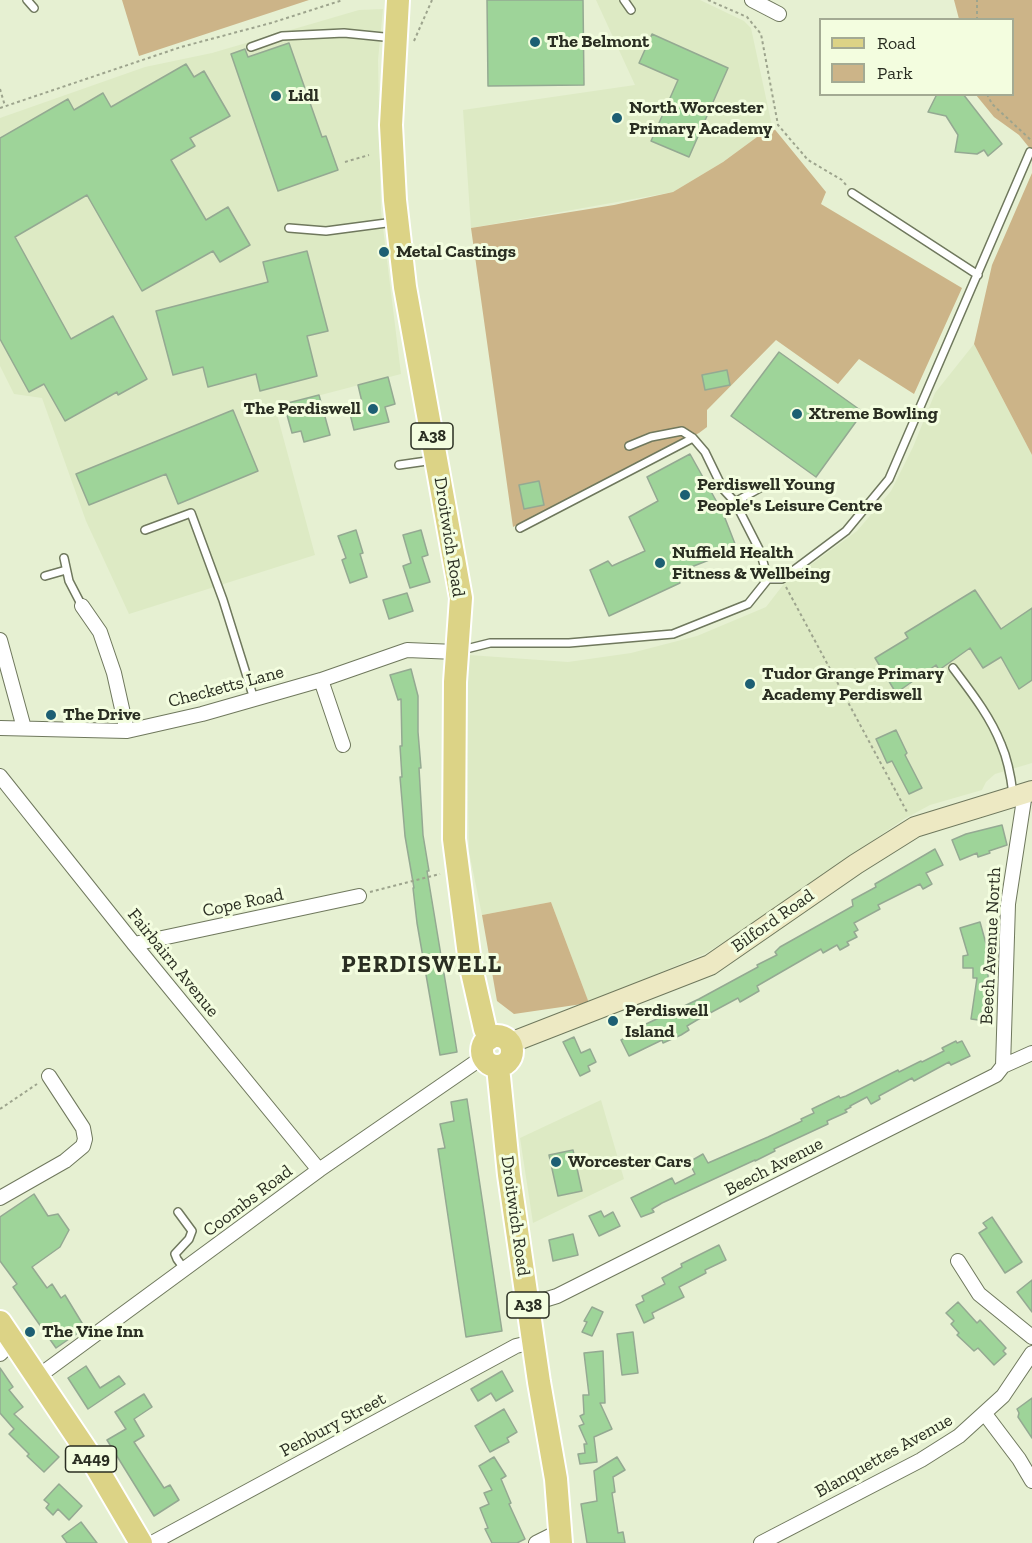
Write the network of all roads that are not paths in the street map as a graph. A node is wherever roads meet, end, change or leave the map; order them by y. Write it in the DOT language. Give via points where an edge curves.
graph roads {
  1 [pos="27,0"];
  2 [pos="398,0"];
  3 [pos="624,0"];
  4 [pos="752,0"];
  5 [pos="34,8"];
  6 [pos="631,9"];
  7 [pos="779,14"];
  8 [pos="396,39"];
  9 [pos="251,47"];
  10 [pos="1030,152"];
  11 [pos="852,193"];
  12 [pos="397,221"];
  13 [pos="289,228"];
  14 [pos="978,275"];
  15 [pos="693,438"];
  16 [pos="629,446"];
  17 [pos="437,459"];
  18 [pos="399,465"];
  19 [pos="760,488"];
  20 [pos="735,502"];
  21 [pos="520,528"];
  22 [pos="145,530"];
  23 [pos="64,558"];
  24 [pos="66,570"];
  25 [pos="45,576"];
  26 [pos="768,579"];
  27 [pos="82,606"];
  28 [pos="0,640"];
  29 [pos="456,652"];
  30 [pos="953,668"];
  31 [pos="321,680"];
  32 [pos="254,699"];
  33 [pos="0,728"];
  34 [pos="24,728"];
  35 [pos="127,731"];
  36 [pos="343,745"];
  37 [pos="0,776"];
  38 [pos="1023,793"];
  39 [pos="359,897"];
  40 [pos="134,944"];
  41 [pos="495,1051"];
  42 [pos="1032,1053"];
  43 [pos="1003,1066"];
  44 [pos="49,1076"];
  45 [pos="319,1170"];
  46 [pos="0,1198"];
  47 [pos="178,1212"];
  48 [pos="958,1261"];
  49 [pos="185,1270"];
  50 [pos="528,1305"];
  51 [pos="0,1322"];
  52 [pos="1032,1337"];
  53 [pos="533,1342"];
  54 [pos="6,1348"];
  55 [pos="1032,1353"];
  56 [pos="36,1378"];
  57 [pos="985,1414"];
  58 [pos="1032,1481"];
  59 [pos="561,1537"];
  60 [pos="141,1543"];
  61 [pos="152,1543"];
  62 [pos="536,1543"];
  63 [pos="761,1543"];
  1 -- 5 [label="lane"];
  2 -- 8 [label="main road, Droitwich Road / A38"];
  3 -- 6 [label="lane"];
  4 -- 7 [label="street"];
  8 -- 9 [label="lane" via="344,33 282,36"];
  8 -- 12 [label="main road, Droitwich Road / A38" via="391,125"];
  10 -- 14 [label="lane"];
  11 -- 14 [label="lane"];
  12 -- 13 [label="lane" via="326,231"];
  12 -- 17 [label="main road, Droitwich Road / A38" via="405,287"];
  14 -- 26 [label="lane" via="889,479 846,531 782,579"];
  15 -- 16 [label="lane" via="682,431"];
  15 -- 20 [label="lane"];
  15 -- 21 [label="lane"];
  17 -- 18 [label="lane"];
  17 -- 29 [label="main road, Droitwich Road / A38" via="461,598"];
  19 -- 20 [label="lane"];
  20 -- 26 [label="lane" via="760,551"];
  22 -- 32 [label="lane" via="192,513"];
  23 -- 24 [label="lane"];
  24 -- 25 [label="lane"];
  24 -- 27 [label="lane"];
  26 -- 29 [label="lane" via="747,604 673,634 569,643 490,643"];
  27 -- 35 [label="street" via="100,632"];
  28 -- 34 [label="street"];
  29 -- 31 [label="street, Checketts Lane" via="407,650"];
  29 -- 41 [label="main road, Droitwich Road / A38" via="454,839 470,963 485,1029"];
  30 -- 38 [label="lane" via="985,712"];
  31 -- 32 [label="street, Checketts Lane"];
  31 -- 36 [label="street"];
  32 -- 35 [label="street, Checketts Lane"];
  33 -- 34 [label="street, Checketts Lane"];
  34 -- 35 [label="street, Checketts Lane"];
  37 -- 40 [label="street, Fairbairn Avenue"];
  38 -- 41 [label="main road, Bilford Road" via="915,827 710,965"];
  38 -- 43 [label="street, Beech Avenue North" via="1008,904"];
  39 -- 40 [label="street, Cope Road"];
  40 -- 45 [label="street, Fairbairn Avenue"];
  41 -- 45 [label="street, Coombs Road"];
  41 -- 50 [label="main road, Droitwich Road / A38"];
  42 -- 43 [label="street, Beech Avenue"];
  43 -- 50 [label="street, Beech Avenue" via="996,1075 557,1296"];
  44 -- 46 [label="street" via="83,1128 83,1146 65,1161"];
  45 -- 49 [label="street, Coombs Road"];
  47 -- 49 [label="lane" via="192,1231 175,1254"];
  48 -- 52 [label="street" via="980,1294"];
  49 -- 56 [label="street, Coombs Road"];
  50 -- 53 [label="main road, Droitwich Road / A38"];
  51 -- 54 [label="main road, A449"];
  53 -- 59 [label="main road, Droitwich Road / A38" via="556,1479"];
  53 -- 61 [label="street, Penbury Street" via="516,1346"];
  54 -- 56 [label="main road, A449"];
  55 -- 57 [label="street, Blanquettes Avenue" via="1003,1396"];
  56 -- 60 [label="main road, A449" via="88,1454"];
  57 -- 58 [label="street"];
  57 -- 63 [label="street, Blanquettes Avenue" via="959,1437 921,1460"];
  59 -- 62 [label="street"];
}
